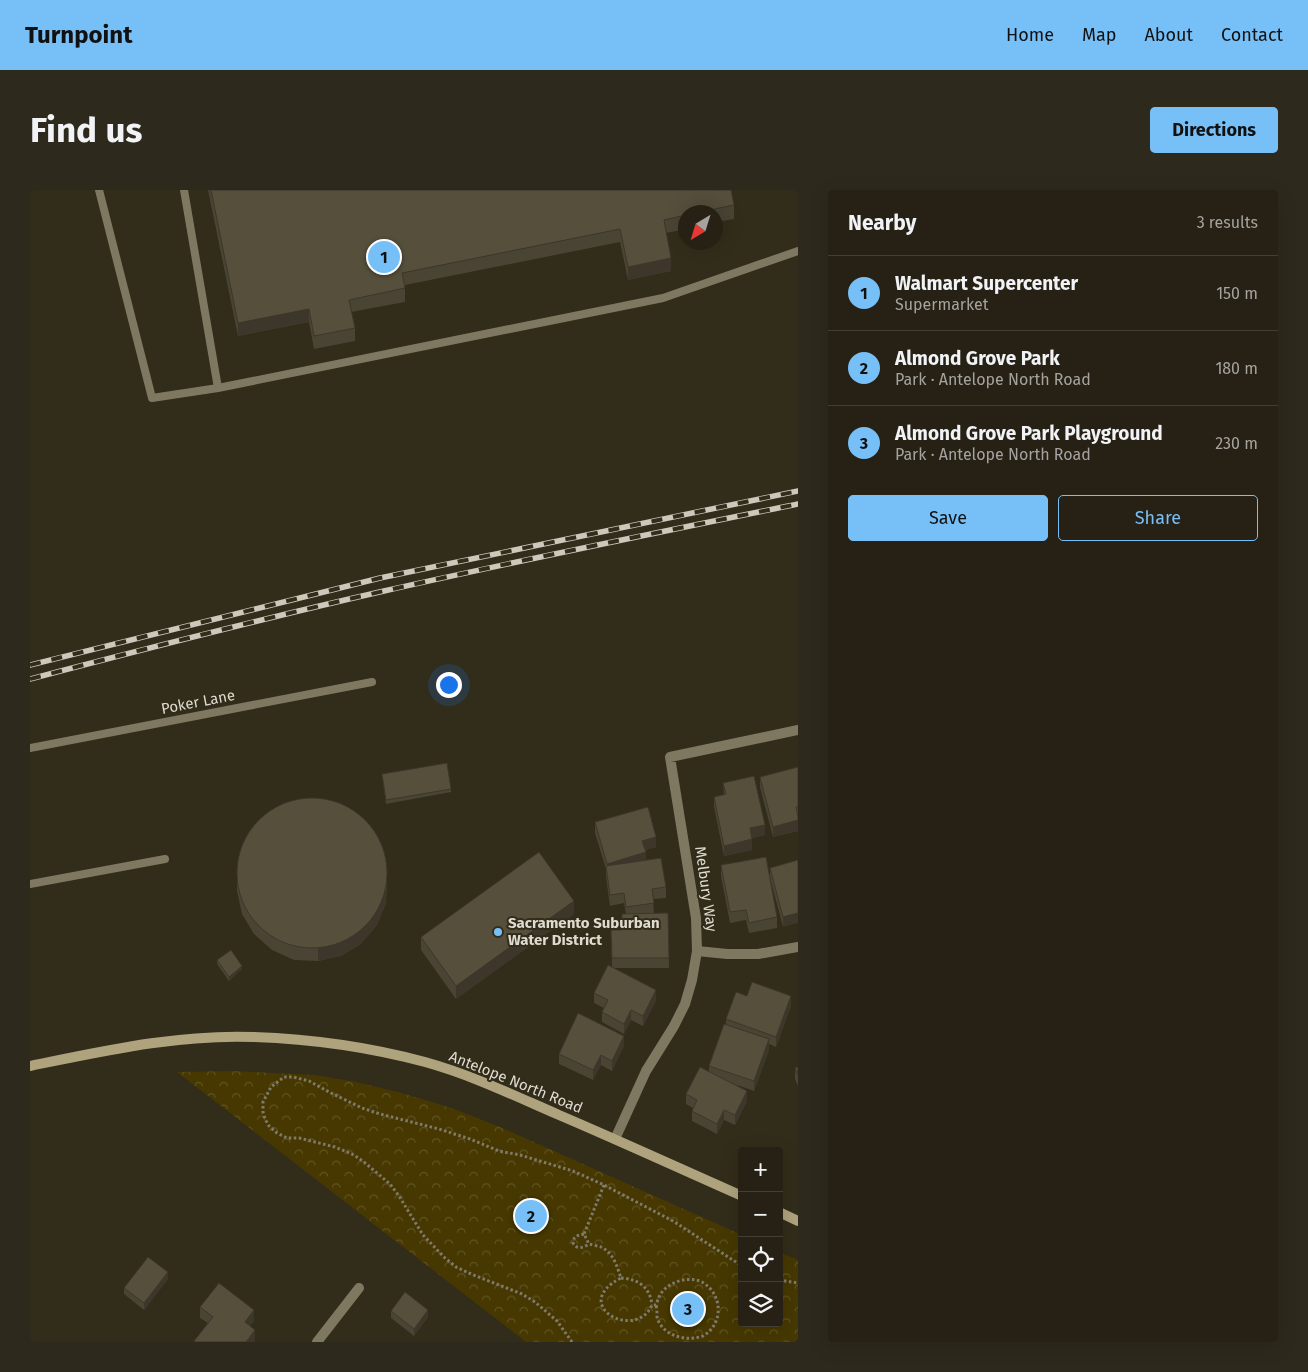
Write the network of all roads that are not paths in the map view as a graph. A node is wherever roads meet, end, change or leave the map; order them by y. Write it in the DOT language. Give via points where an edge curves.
graph roads {
  1 [pos="99,190"];
  2 [pos="184,190"];
  3 [pos="798,251"];
  4 [pos="218,388"];
  5 [pos="372,682"];
  6 [pos="798,730"];
  7 [pos="30,748"];
  8 [pos="165,859"];
  9 [pos="30,884"];
  10 [pos="798,947"];
  11 [pos="697,951"];
  12 [pos="30,1066"];
  13 [pos="615,1139"];
  14 [pos="738,1194"];
  15 [pos="783,1214"];
  16 [pos="798,1220"];
  17 [pos="359,1288"];
  18 [pos="317,1342"];
  1 -- 4 [label="lane" via="152,398"];
  2 -- 4 [label="lane"];
  3 -- 4 [label="lane" via="663,298"];
  5 -- 7 [label="lane, Poker Lane"];
  6 -- 11 [label="street, Melbury Way" via="670,757 696,918"];
  8 -- 9 [label="lane"];
  10 -- 11 [label="street" via="758,954"];
  11 -- 13 [label="street, Melbury Way" via="685,1004 646,1071"];
  12 -- 13 [label="main road, Antelope North Road" via="147,1043 253,1037 311,1040 369,1049 436,1066 482,1081"];
  13 -- 14 [label="main road, Antelope North Road"];
  15 -- 16 [label="main road"];
  17 -- 18 [label="street"];
}
